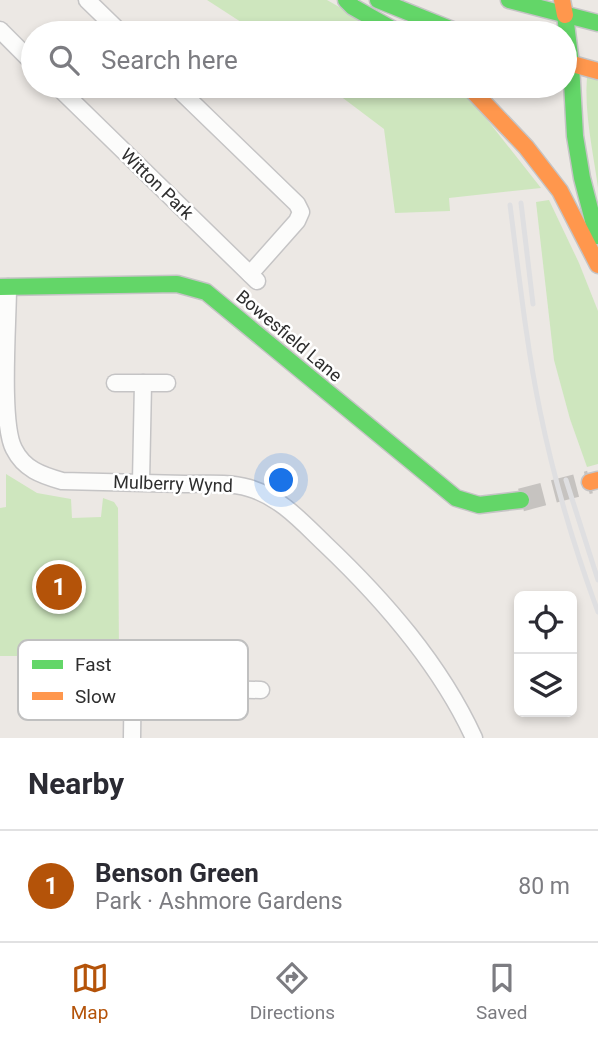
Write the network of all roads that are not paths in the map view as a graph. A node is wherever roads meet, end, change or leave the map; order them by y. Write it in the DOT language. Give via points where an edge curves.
graph roads {
  1 [pos="87,0"];
  2 [pos="346,0"];
  3 [pos="379,0"];
  4 [pos="509,0"];
  5 [pos="563,7"];
  6 [pos="109,21"];
  7 [pos="378,21"];
  8 [pos="431,21"];
  9 [pos="597,22"];
  10 [pos="0,30"];
  11 [pos="21,51"];
  12 [pos="577,65"];
  13 [pos="597,71"];
  14 [pos="69,98"];
  15 [pos="187,98"];
  16 [pos="479,98"];
  17 [pos="571,98"];
  18 [pos="598,240"];
  19 [pos="598,265"];
  20 [pos="4,287"];
  21 [pos="115,383"];
  22 [pos="143,383"];
  23 [pos="167,383"];
  24 [pos="141,482"];
  25 [pos="521,500"];
  26 [pos="248,689"];
  27 [pos="261,690"];
  28 [pos="132,720"];
  29 [pos="132,738"];
  30 [pos="474,738"];
  1 -- 6 [label="street"];
  2 -- 7 [label="main road"];
  3 -- 8 [label="main road"];
  4 -- 5 [label="main road"];
  5 -- 9 [label="main road"];
  10 -- 11 [label="street"];
  12 -- 13 [label="main road"];
  14 -- 15 [label="street, Witton Park" via="253,278 300,212"];
  16 -- 19 [label="main road" via="561,191"];
  17 -- 18 [label="main road" via="582,178"];
  20 -- 24 [label="street, Mulberry Wynd" via="7,417 15,452 39,474 62,481"];
  20 -- 25 [label="main road, Bowesfield Lane" via="177,284 206,292 456,498 479,505"];
  21 -- 22 [label="street"];
  22 -- 23 [label="street"];
  22 -- 24 [label="street"];
  24 -- 30 [label="street, Mulberry Wynd" via="232,485 264,493 282,504 388,609 442,682"];
  26 -- 27 [label="street"];
  28 -- 29 [label="street"];
}
